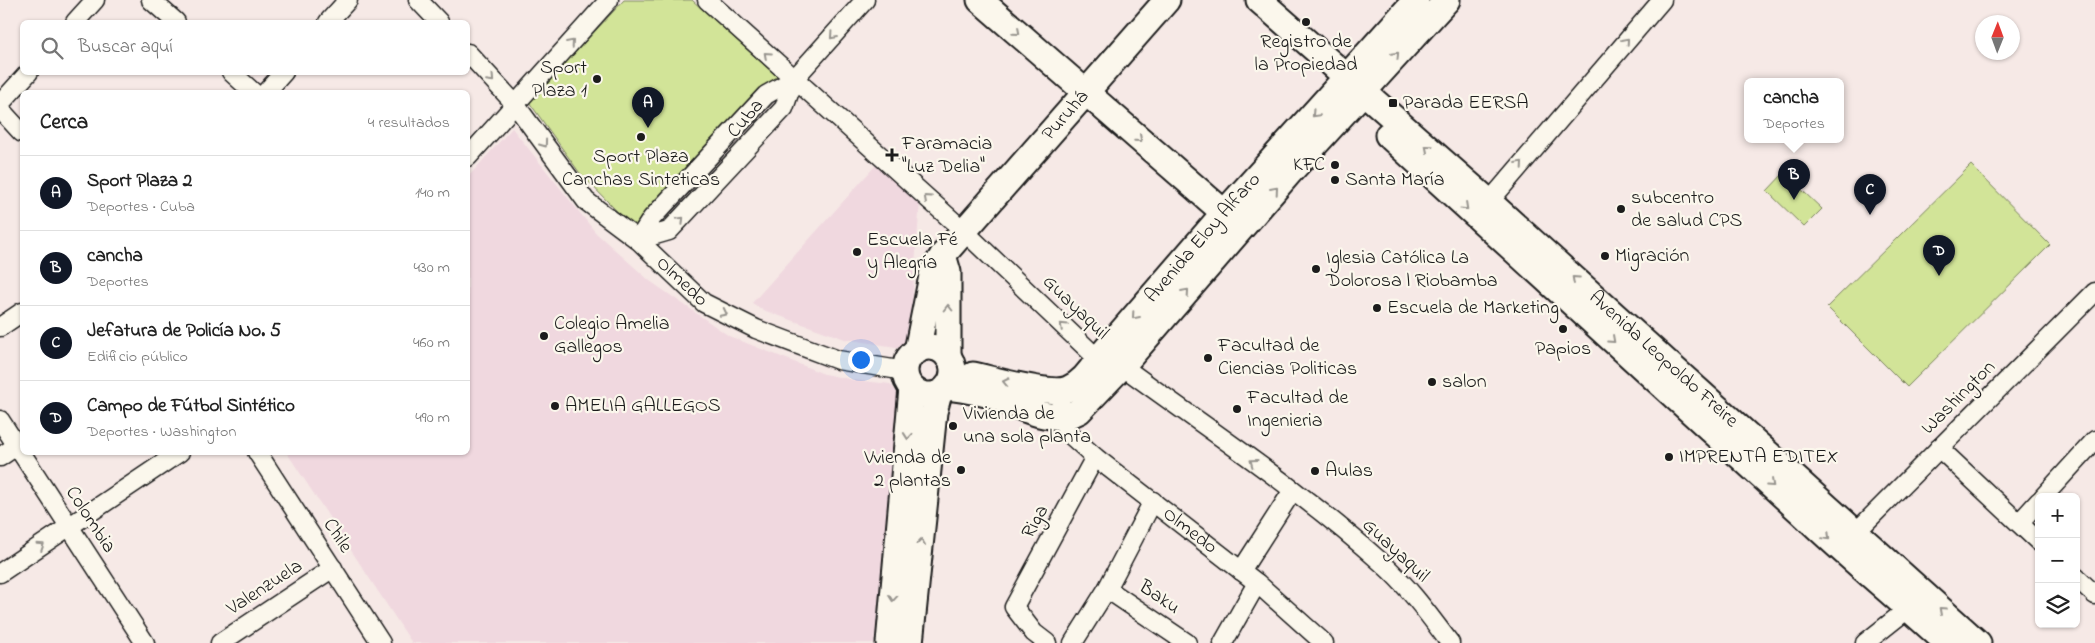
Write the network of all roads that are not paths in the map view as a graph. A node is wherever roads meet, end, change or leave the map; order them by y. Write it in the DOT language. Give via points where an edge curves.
graph roads {
  1 [pos="95,0"];
  2 [pos="151,0"];
  3 [pos="348,0"];
  4 [pos="418,0"];
  5 [pos="608,0"];
  6 [pos="707,0"];
  7 [pos="865,0"];
  8 [pos="980,0"];
  9 [pos="1167,0"];
  10 [pos="1259,0"];
  11 [pos="1416,0"];
  12 [pos="1446,0"];
  13 [pos="1662,0"];
  14 [pos="77,20"];
  15 [pos="174,20"];
  16 [pos="330,20"];
  17 [pos="437,20"];
  18 [pos="470,55"];
  19 [pos="26,75"];
  20 [pos="234,75"];
  21 [pos="281,75"];
  22 [pos="794,79"];
  23 [pos="251,90"];
  24 [pos="268,90"];
  25 [pos="1350,91"];
  26 [pos="1086,93"];
  27 [pos="0,104"];
  28 [pos="516,104"];
  29 [pos="0,109"];
  30 [pos="20,131"];
  31 [pos="470,155"];
  32 [pos="1489,202"];
  33 [pos="1233,220"];
  34 [pos="964,231"];
  35 [pos="638,240"];
  36 [pos="943,255"];
  37 [pos="2095,292"];
  38 [pos="20,313"];
  39 [pos="0,327"];
  40 [pos="1098,359"];
  41 [pos="1122,366"];
  42 [pos="911,370"];
  43 [pos="947,377"];
  44 [pos="1060,391"];
  45 [pos="1065,416"];
  46 [pos="0,420"];
  47 [pos="2095,440"];
  48 [pos="20,444"];
  49 [pos="1939,448"];
  50 [pos="27,455"];
  51 [pos="176,455"];
  52 [pos="259,455"];
  53 [pos="0,457"];
  54 [pos="1095,457"];
  55 [pos="1293,490"];
  56 [pos="2047,493"];
  57 [pos="1153,501"];
  58 [pos="2035,505"];
  59 [pos="2019,523"];
  60 [pos="70,528"];
  61 [pos="1854,534"];
  62 [pos="2035,538"];
  63 [pos="333,568"];
  64 [pos="1241,571"];
  65 [pos="0,573"];
  66 [pos="2080,581"];
  67 [pos="1257,583"];
  68 [pos="1107,589"];
  69 [pos="2094,593"];
  70 [pos="1909,608"];
  71 [pos="145,643"];
  72 [pos="220,643"];
  73 [pos="381,643"];
  74 [pos="889,643"];
  75 [pos="910,643"];
  76 [pos="1047,643"];
  77 [pos="1073,643"];
  78 [pos="1187,643"];
  79 [pos="1223,643"];
  80 [pos="1324,643"];
  81 [pos="1450,643"];
  82 [pos="1865,643"];
  83 [pos="1947,643"];
  84 [pos="1978,643"];
  1 -- 14 [label="street"];
  2 -- 15 [label="street"];
  3 -- 16 [label="street"];
  4 -- 17 [label="street"];
  28 -- 5 [label="street, one-way"];
  22 -- 6 [label="street, Guayaquil, one-way"];
  7 -- 22 [label="street, Cuba, one-way"];
  8 -- 26 [label="main road, one-way"];
  9 -- 26 [label="main road, Puruhá"];
  10 -- 25 [label="main road"];
  11 -- 25 [label="main road, Avenida Eloy Alfaro"];
  25 -- 12 [label="main road, Avenida Eloy Alfaro, one-way"];
  32 -- 13 [label="street, one-way"];
  18 -- 28 [label="street, Olmedo, one-way"];
  19 -- 27 [label="street"];
  20 -- 23 [label="street"];
  21 -- 24 [label="street"];
  34 -- 22 [label="street, Guayaquil, one-way"];
  22 -- 35 [label="street, Cuba" via="766,94 652,218"];
  35 -- 22 [label="street, Cuba, one-way" via="669,232 784,108"];
  32 -- 25 [label="main road, Avenida Leopoldo Freire, one-way"];
  25 -- 33 [label="main road, Avenida Eloy Alfaro"];
  25 -- 70 [label="main road, Avenida Leopoldo Freire, one-way" via="1841,551"];
  26 -- 33 [label="main road, one-way"];
  26 -- 34 [label="main road, Puruhá"];
  28 -- 31 [label="street"];
  28 -- 35 [label="street, Olmedo, one-way" via="586,201"];
  29 -- 30 [label="street"];
  61 -- 32 [label="main road, Avenida Leopoldo Freire, one-way" via="1807,487"];
  33 -- 40 [label="main road, Avenida Eloy Alfaro, one-way"];
  41 -- 33 [label="main road, Avenida Eloy Alfaro, one-way"];
  34 -- 36 [label="main road, Puruhá"];
  40 -- 34 [label="street, Guayaquil, one-way"];
  35 -- 42 [label="street, Olmedo, one-way" via="704,303 756,329 838,360"];
  36 -- 42 [label="main road, Puruhá" via="932,271"];
  43 -- 36 [label="main road, one-way" via="948,272"];
  37 -- 49 [label="street, Washington"];
  38 -- 39 [label="street"];
  40 -- 41 [label="street, Guayaquil"];
  40 -- 44 [label="main road, Avenida Eloy Alfaro" via="1078,383"];
  41 -- 45 [label="main road, Avenida Eloy Alfaro" via="1088,403"];
  55 -- 41 [label="street, Guayaquil, one-way"];
  42 -- 43 [label="main road" via="925,395"];
  42 -- 43 [label="main road" via="934,348"];
  42 -- 74 [label="main road, Puruhá, one-way"];
  44 -- 43 [label="main road, one-way"];
  43 -- 45 [label="main road" via="1035,414"];
  75 -- 43 [label="main road, one-way" via="934,412"];
  44 -- 45 [label="street, Olmedo"];
  45 -- 54 [label="street, Olmedo" via="1066,431"];
  46 -- 48 [label="street, Colombia"];
  47 -- 56 [label="street"];
  48 -- 53 [label="street"];
  49 -- 59 [label="street"];
  49 -- 61 [label="street, Washington"];
  50 -- 60 [label="street, Colombia"];
  51 -- 60 [label="street"];
  52 -- 63 [label="street, Chile"];
  54 -- 57 [label="street, Olmedo"];
  54 -- 76 [label="street, Riga" via="1014,607 1034,633"];
  55 -- 64 [label="street"];
  55 -- 81 [label="street, Guayaquil" via="1382,563 1415,597"];
  57 -- 64 [label="street, Olmedo"];
  57 -- 68 [label="street"];
  58 -- 59 [label="street"];
  59 -- 62 [label="street"];
  65 -- 60 [label="street, one-way"];
  60 -- 71 [label="street, Colombia"];
  84 -- 61 [label="main road, Avenida Leopoldo Freire, one-way"];
  63 -- 72 [label="street, Valenzuela"];
  63 -- 73 [label="street, Chile"];
  64 -- 67 [label="street, Olmedo"];
  66 -- 69 [label="street"];
  67 -- 79 [label="street"];
  67 -- 80 [label="street, Olmedo"];
  68 -- 77 [label="street"];
  68 -- 78 [label="street, Baku"];
  70 -- 82 [label="street"];
  70 -- 83 [label="main road, Avenida Leopoldo Freire"];
}
